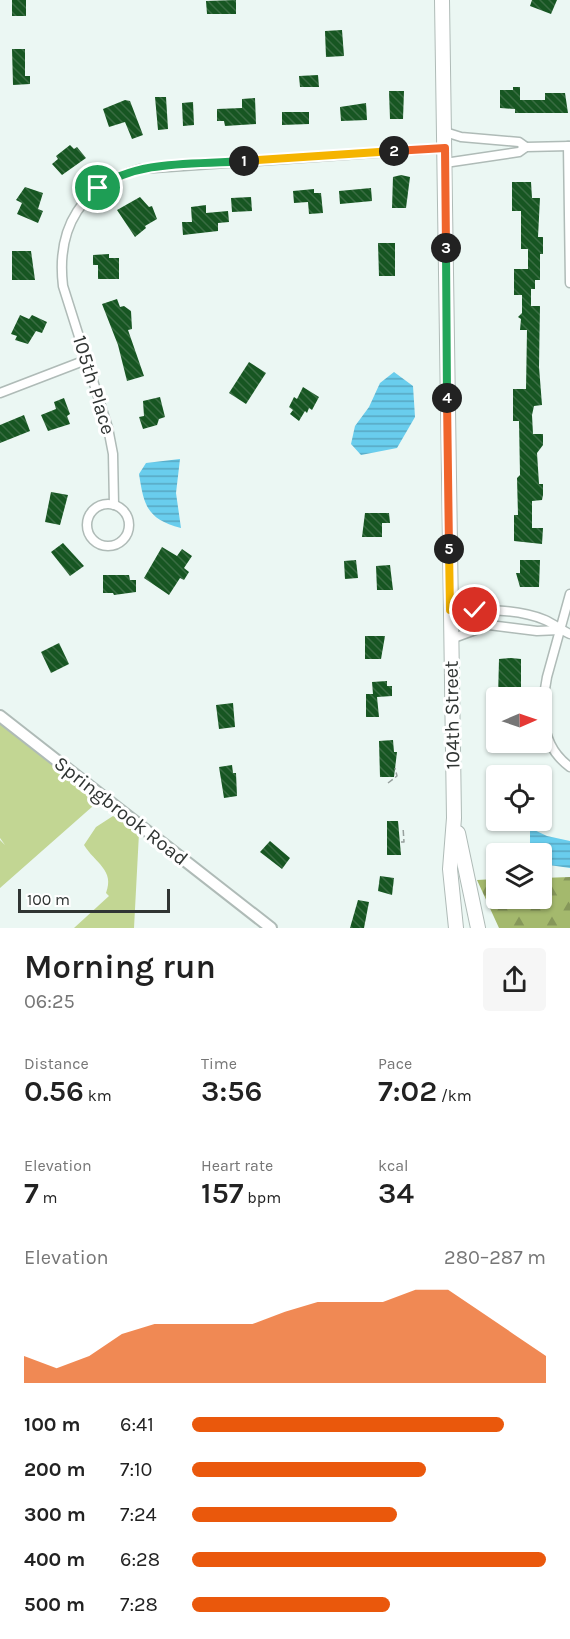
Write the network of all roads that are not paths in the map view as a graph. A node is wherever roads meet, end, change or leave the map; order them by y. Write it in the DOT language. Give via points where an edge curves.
graph roads {
  1 [pos="442,0"];
  2 [pos="445,132"];
  3 [pos="569,146"];
  4 [pos="526,147"];
  5 [pos="445,148"];
  6 [pos="445,163"];
  7 [pos="570,283"];
  8 [pos="86,360"];
  9 [pos="0,393"];
  10 [pos="114,505"];
  11 [pos="570,594"];
  12 [pos="450,610"];
  13 [pos="561,630"];
  14 [pos="570,634"];
  15 [pos="451,639"];
  16 [pos="545,687"];
  17 [pos="0,716"];
  18 [pos="552,748"];
  19 [pos="570,767"];
  20 [pos="454,818"];
  21 [pos="242,907"];
  22 [pos="259,928"];
  23 [pos="271,928"];
  24 [pos="456,928"];
  25 [pos="478,928"];
  1 -- 2 [label="main road, 104th Street"];
  2 -- 4 [label="street" via="519,142"];
  2 -- 5 [label="main road, 104th Street"];
  3 -- 4 [label="street"];
  3 -- 7 [label="street"];
  4 -- 6 [label="street" via="519,152"];
  5 -- 6 [label="main road, 104th Street"];
  5 -- 8 [label="street, 105th Place" via="140,169 98,188 73,215 61,267 63,286"];
  6 -- 12 [label="main road, 104th Street"];
  8 -- 9 [label="street"];
  8 -- 10 [label="street, 105th Place" via="111,441"];
  10 -- 10 [label="street, 105th Place" via="126,513 128,534 118,544 104,546 89,533 88,520 95,509"];
  11 -- 13 [label="street"];
  12 -- 13 [label="street" via="518,614 544,620"];
  12 -- 15 [label="main road, 104th Street"];
  13 -- 14 [label="street"];
  13 -- 15 [label="street" via="489,625"];
  13 -- 16 [label="street"];
  15 -- 20 [label="main road, 104th Street"];
  17 -- 21 [label="street, Springbrook Road"];
  18 -- 19 [label="street"];
  20 -- 24 [label="main road, 104th Street" via="450,869"];
  20 -- 25 [label="main road, 104th Street"];
  21 -- 22 [label="street, Springbrook Road"];
  21 -- 23 [label="street, Springbrook Road"];
}
